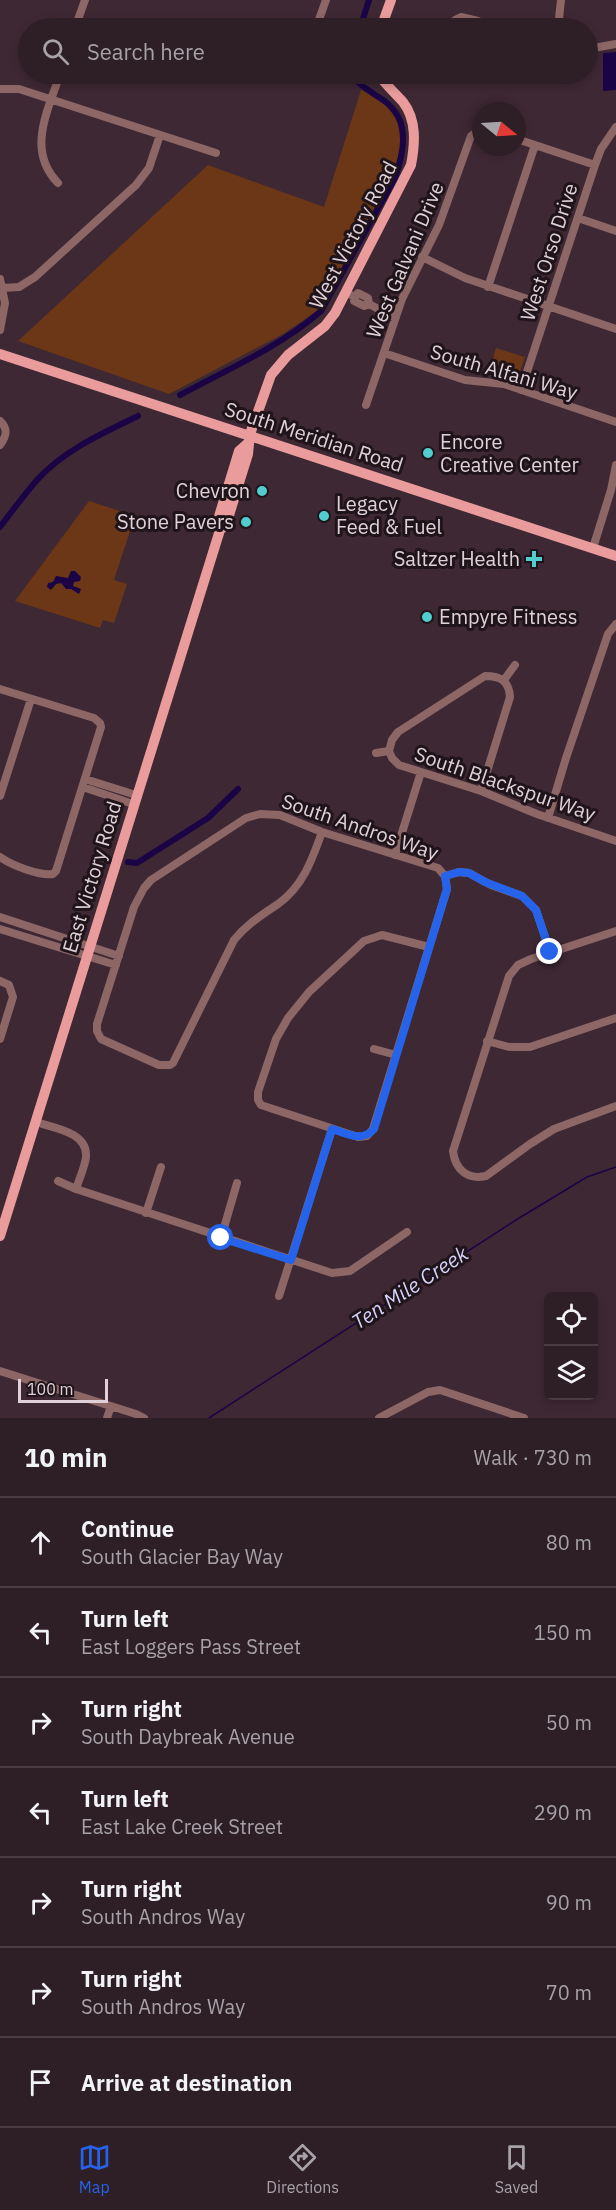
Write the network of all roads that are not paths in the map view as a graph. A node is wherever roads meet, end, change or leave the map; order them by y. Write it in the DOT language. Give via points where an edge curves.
graph roads {
  1 [pos="85,0"];
  2 [pos="324,0"];
  3 [pos="391,0"];
  4 [pos="561,0"];
  5 [pos="79,18"];
  6 [pos="319,18"];
  7 [pos="385,18"];
  8 [pos="559,18"];
  9 [pos="616,44"];
  10 [pos="598,47"];
  11 [pos="57,84"];
  12 [pos="387,84"];
  13 [pos="0,89"];
  14 [pos="52,100"];
  15 [pos="616,128"];
  16 [pos="160,135"];
  17 [pos="472,135"];
  18 [pos="526,142"];
  19 [pos="535,145"];
  20 [pos="216,153"];
  21 [pos="595,165"];
  22 [pos="58,183"];
  23 [pos="578,218"];
  24 [pos="616,231"];
  25 [pos="423,257"];
  26 [pos="1,284"];
  27 [pos="488,287"];
  28 [pos="351,295"];
  29 [pos="549,307"];
  30 [pos="395,318"];
  31 [pos="616,329"];
  32 [pos="0,330"];
  33 [pos="384,353"];
  34 [pos="0,354"];
  35 [pos="521,390"];
  36 [pos="366,405"];
  37 [pos="616,422"];
  38 [pos="3,425"];
  39 [pos="249,439"];
  40 [pos="0,445"];
  41 [pos="616,465"];
  42 [pos="593,548"];
  43 [pos="616,556"];
  44 [pos="615,624"];
  45 [pos="515,665"];
  46 [pos="504,680"];
  47 [pos="0,689"];
  48 [pos="31,699"];
  49 [pos="389,751"];
  50 [pos="376,753"];
  51 [pos="421,772"];
  52 [pos="84,783"];
  53 [pos="481,791"];
  54 [pos="0,796"];
  55 [pos="134,799"];
  56 [pos="548,818"];
  57 [pos="321,832"];
  58 [pos="616,841"];
  59 [pos="395,855"];
  60 [pos="0,857"];
  61 [pos="445,876"];
  62 [pos="0,917"];
  63 [pos="0,929"];
  64 [pos="616,931"];
  65 [pos="429,947"];
  66 [pos="88,951"];
  67 [pos="550,952"];
  68 [pos="118,961"];
  69 [pos="0,981"];
  70 [pos="616,1018"];
  71 [pos="0,1039"];
  72 [pos="487,1041"];
  73 [pos="374,1049"];
  74 [pos="396,1055"];
  75 [pos="616,1106"];
  76 [pos="36,1122"];
  77 [pos="332,1129"];
  78 [pos="160,1167"];
  79 [pos="58,1181"];
  80 [pos="237,1184"];
  81 [pos="76,1189"];
  82 [pos="146,1213"];
  83 [pos="407,1232"];
  84 [pos="0,1236"];
  85 [pos="221,1238"];
  86 [pos="291,1260"];
  87 [pos="279,1296"];
  88 [pos="0,1371"];
  89 [pos="111,1406"];
  90 [pos="107,1418"];
  91 [pos="144,1418"];
  92 [pos="378,1418"];
  93 [pos="524,1418"];
  1 -- 5 [label="street"];
  2 -- 6 [label="street"];
  3 -- 7 [label="main road"];
  4 -- 8 [label="street"];
  9 -- 10 [label="street"];
  11 -- 14 [label="street"];
  12 -- 28 [label="main road, West Victory Road" via="411,117 414,150 405,179"];
  13 -- 14 [label="street" via="12,88"];
  14 -- 16 [label="street"];
  14 -- 22 [label="street" via="40,142 48,173"];
  15 -- 21 [label="street, West Orso Drive"];
  16 -- 20 [label="street"];
  16 -- 26 [label="street" via="149,168 136,184 35,277 19,287"];
  17 -- 25 [label="street, West Galvani Drive" via="449,203"];
  18 -- 19 [label="street"];
  19 -- 21 [label="street"];
  19 -- 27 [label="street"];
  21 -- 23 [label="street, West Orso Drive"];
  23 -- 24 [label="street"];
  23 -- 29 [label="street, West Orso Drive"];
  25 -- 27 [label="street"];
  25 -- 30 [label="street, West Galvani Drive"];
  26 -- 32 [label="street" via="4,313"];
  27 -- 29 [label="street"];
  28 -- 30 [label="street" via="354,301"];
  28 -- 39 [label="main road, West Victory Road" via="325,326 288,355 271,375"];
  29 -- 31 [label="street"];
  29 -- 35 [label="street, West Orso Drive"];
  30 -- 33 [label="street, West Galvani Drive"];
  33 -- 35 [label="street, South Alfani Way" via="465,380"];
  33 -- 36 [label="street, West Galvani Drive"];
  34 -- 39 [label="main road, South Meridian Road"];
  35 -- 37 [label="street, South Alfani Way"];
  38 -- 40 [label="street" via="6,434"];
  39 -- 42 [label="main road, South Meridian Road"];
  39 -- 55 [label="main road, East Victory Road" via="239,451 217,523 220,530"];
  41 -- 42 [label="street"];
  42 -- 43 [label="main road, South Meridian Road"];
  44 -- 56 [label="street" via="581,712"];
  45 -- 46 [label="street"];
  46 -- 49 [label="street" via="485,676 398,732"];
  46 -- 53 [label="street" via="510,687 510,697"];
  47 -- 48 [label="street"];
  48 -- 52 [label="street" via="100,723"];
  48 -- 54 [label="street"];
  49 -- 50 [label="street"];
  49 -- 51 [label="street, South Blackspur Way" via="399,765"];
  51 -- 53 [label="street, South Blackspur Way"];
  51 -- 59 [label="street"];
  52 -- 55 [label="street"];
  52 -- 60 [label="street" via="53,874"];
  53 -- 56 [label="street, South Blackspur Way"];
  55 -- 66 [label="main road, East Victory Road"];
  56 -- 58 [label="street, South Blackspur Way"];
  57 -- 59 [label="street, South Andros Way"];
  57 -- 68 [label="street, South Andros Way" via="280,815 246,818 151,880 138,897"];
  57 -- 68 [label="street" via="309,867 295,888 249,923 234,940 170,1065 159,1065 104,1042 98,1034 97,1024"];
  59 -- 61 [label="street, South Andros Way" via="438,868"];
  61 -- 65 [label="street" via="447,889"];
  61 -- 67 [label="street, South Andros Way" via="469,873 522,896 536,910"];
  62 -- 66 [label="street"];
  63 -- 66 [label="street"];
  64 -- 67 [label="street"];
  65 -- 74 [label="street"];
  65 -- 77 [label="street" via="390,937 376,936 364,941 309,992 276,1039 258,1092 260,1103"];
  66 -- 68 [label="street"];
  66 -- 76 [label="main road, East Victory Road"];
  67 -- 72 [label="street" via="524,961 510,974"];
  69 -- 71 [label="street" via="9,985 13,997"];
  70 -- 72 [label="street" via="530,1047"];
  72 -- 75 [label="street" via="453,1151 456,1165 466,1175 486,1176 548,1133"];
  73 -- 74 [label="street"];
  74 -- 77 [label="street" via="374,1129 367,1136 358,1137"];
  76 -- 81 [label="street" via="74,1134 84,1143 86,1156"];
  76 -- 84 [label="main road, East Victory Road"];
  77 -- 86 [label="street"];
  78 -- 82 [label="street"];
  79 -- 81 [label="street"];
  80 -- 85 [label="street"];
  81 -- 82 [label="street"];
  82 -- 85 [label="street"];
  83 -- 86 [label="street" via="341,1274"];
  85 -- 86 [label="street"];
  86 -- 87 [label="street"];
  88 -- 89 [label="street"];
  89 -- 90 [label="street"];
  89 -- 91 [label="street"];
  92 -- 93 [label="street" via="428,1392 441,1390"];
}
